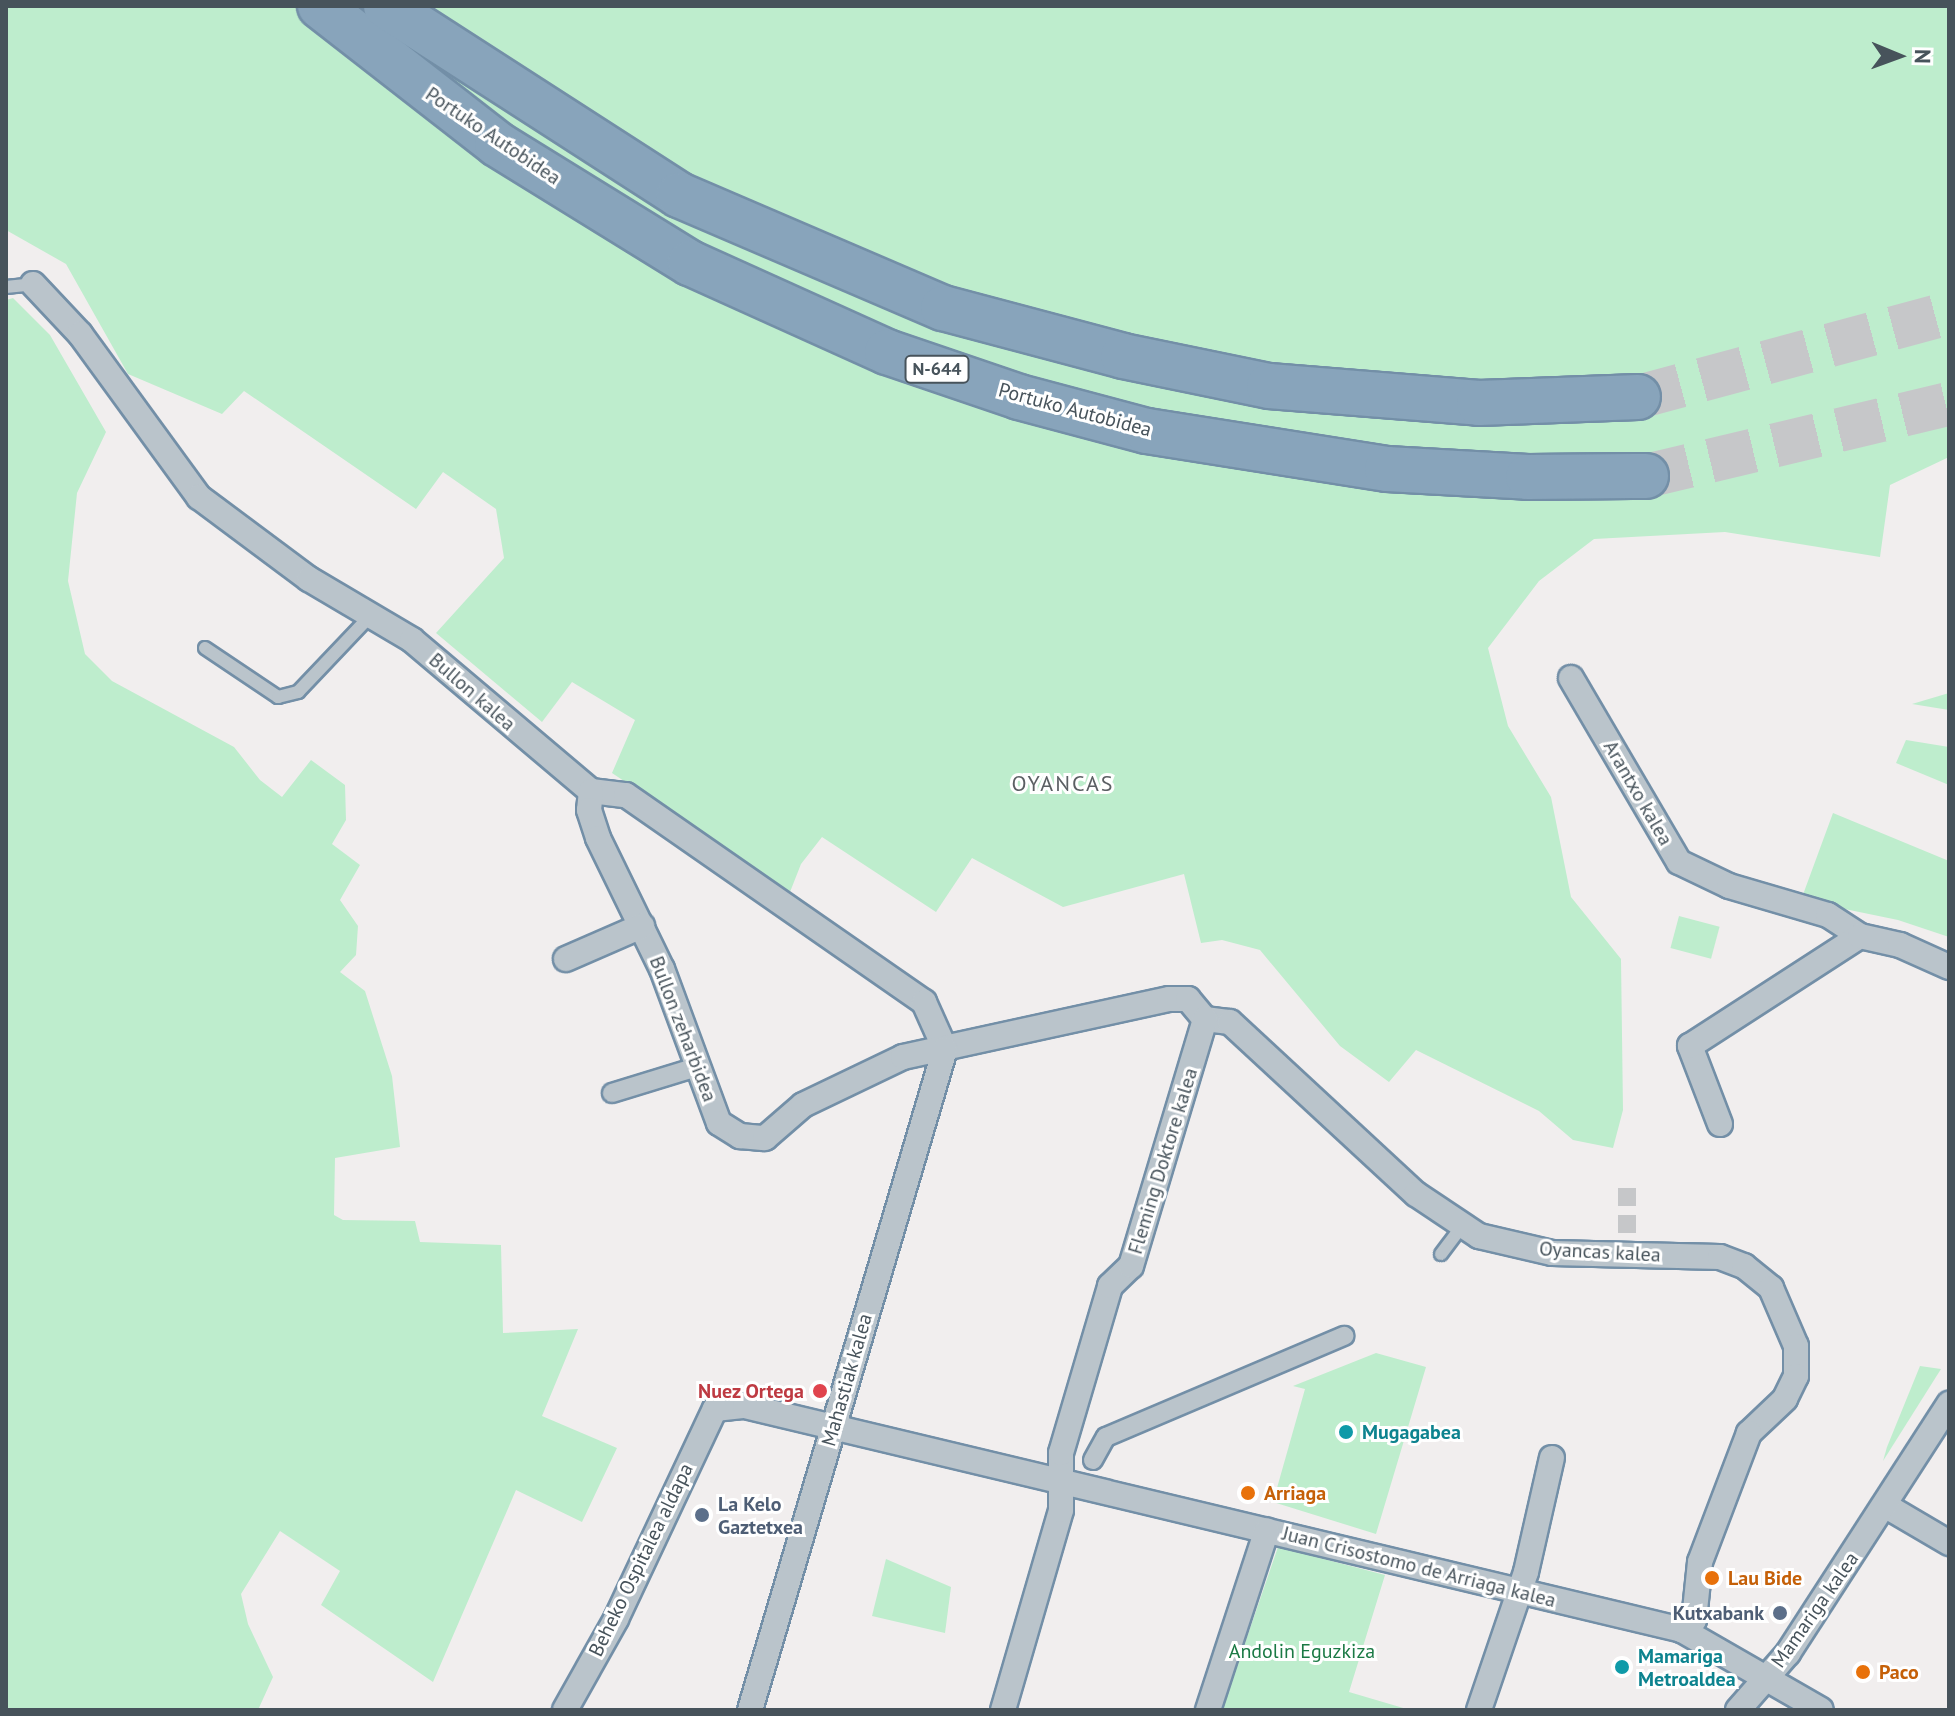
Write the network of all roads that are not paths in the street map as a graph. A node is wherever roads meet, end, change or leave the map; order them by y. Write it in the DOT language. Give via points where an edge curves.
graph roads {
  1 [pos="320,6"];
  2 [pos="386,6"];
  3 [pos="33,284"];
  4 [pos="6,287"];
  5 [pos="1638,397"];
  6 [pos="1646,476"];
  7 [pos="370,616"];
  8 [pos="205,648"];
  9 [pos="1571,678"];
  10 [pos="591,791"];
  11 [pos="642,926"];
  12 [pos="1860,936"];
  13 [pos="566,959"];
  14 [pos="1948,967"];
  15 [pos="1205,1019"];
  16 [pos="945,1049"];
  17 [pos="700,1066"];
  18 [pos="612,1093"];
  19 [pos="1720,1124"];
  20 [pos="1462,1226"];
  21 [pos="1441,1254"];
  22 [pos="1344,1336"];
  23 [pos="1949,1404"];
  24 [pos="715,1409"];
  25 [pos="834,1426"];
  26 [pos="1552,1458"];
  27 [pos="1093,1460"];
  28 [pos="1062,1478"];
  29 [pos="1886,1506"];
  30 [pos="1267,1530"];
  31 [pos="1949,1543"];
  32 [pos="1520,1592"];
  33 [pos="1682,1630"];
  34 [pos="1767,1677"];
  35 [pos="565,1710"];
  36 [pos="750,1710"];
  37 [pos="1003,1710"];
  38 [pos="1208,1710"];
  39 [pos="1479,1710"];
  40 [pos="1738,1710"];
  41 [pos="1821,1710"];
  1 -- 6 [label="highway, Portuko Autobidea / N-644" via="497,144 690,263 887,352 1019,397 1147,431 1387,469"];
  2 -- 5 [label="highway" via="679,195 943,308 1123,356 1269,386 1479,403"];
  3 -- 4 [label="lane"];
  3 -- 7 [label="street, Bullon kalea" via="80,334 199,497 309,579"];
  7 -- 8 [label="lane" via="298,692 278,697"];
  7 -- 10 [label="street, Bullon kalea" via="412,640"];
  9 -- 12 [label="street, Arantxo kalea" via="1679,862 1729,886 1828,915"];
  10 -- 11 [label="street, Bullon zeharbidea" via="589,810 598,838"];
  10 -- 16 [label="street" via="626,795 924,1002"];
  11 -- 13 [label="street"];
  11 -- 17 [label="street, Bullon zeharbidea"];
  12 -- 14 [label="street, Arantxo kalea" via="1900,945"];
  12 -- 19 [label="street" via="1690,1046"];
  15 -- 16 [label="street, Oyancas kalea" via="1188,999 1169,999"];
  15 -- 20 [label="street, Oyancas kalea" via="1230,1022 1416,1194"];
  15 -- 28 [label="street, Fleming Doktore kalea" via="1131,1266 1110,1286 1061,1453"];
  16 -- 17 [label="street, Bullon zeharbidea" via="903,1057 866,1072 803,1105 765,1138 740,1136 719,1123"];
  16 -- 25 [label="street, Mahastiak kalea"];
  17 -- 18 [label="street"];
  20 -- 21 [label="lane"];
  20 -- 33 [label="street, Oyancas kalea" via="1491,1239 1552,1253 1720,1257 1744,1266 1771,1288 1796,1346 1796,1376 1785,1399 1749,1433 1700,1562 1694,1620"];
  22 -- 27 [label="street" via="1106,1437"];
  23 -- 29 [label="street, Mamariga kalea"];
  24 -- 25 [label="street, Juan Crisostomo de Arriaga kalea" via="745,1406"];
  24 -- 35 [label="street, Beheko Ospitalea aldapa" via="616,1619"];
  25 -- 28 [label="street, Juan Crisostomo de Arriaga kalea"];
  25 -- 36 [label="street, Mahastiak kalea"];
  26 -- 32 [label="street"];
  28 -- 30 [label="street, Juan Crisostomo de Arriaga kalea"];
  28 -- 37 [label="street, Fleming Doktore kalea" via="1061,1510"];
  29 -- 31 [label="street"];
  29 -- 34 [label="street, Mamariga kalea"];
  30 -- 32 [label="street, Juan Crisostomo de Arriaga kalea"];
  30 -- 38 [label="street"];
  32 -- 33 [label="street, Juan Crisostomo de Arriaga kalea"];
  32 -- 39 [label="street"];
  33 -- 34 [label="street, Juan Crisostomo de Arriaga kalea"];
  34 -- 40 [label="street, Mamariga kalea"];
  34 -- 41 [label="street, Juan Crisostomo de Arriaga kalea"];
}
